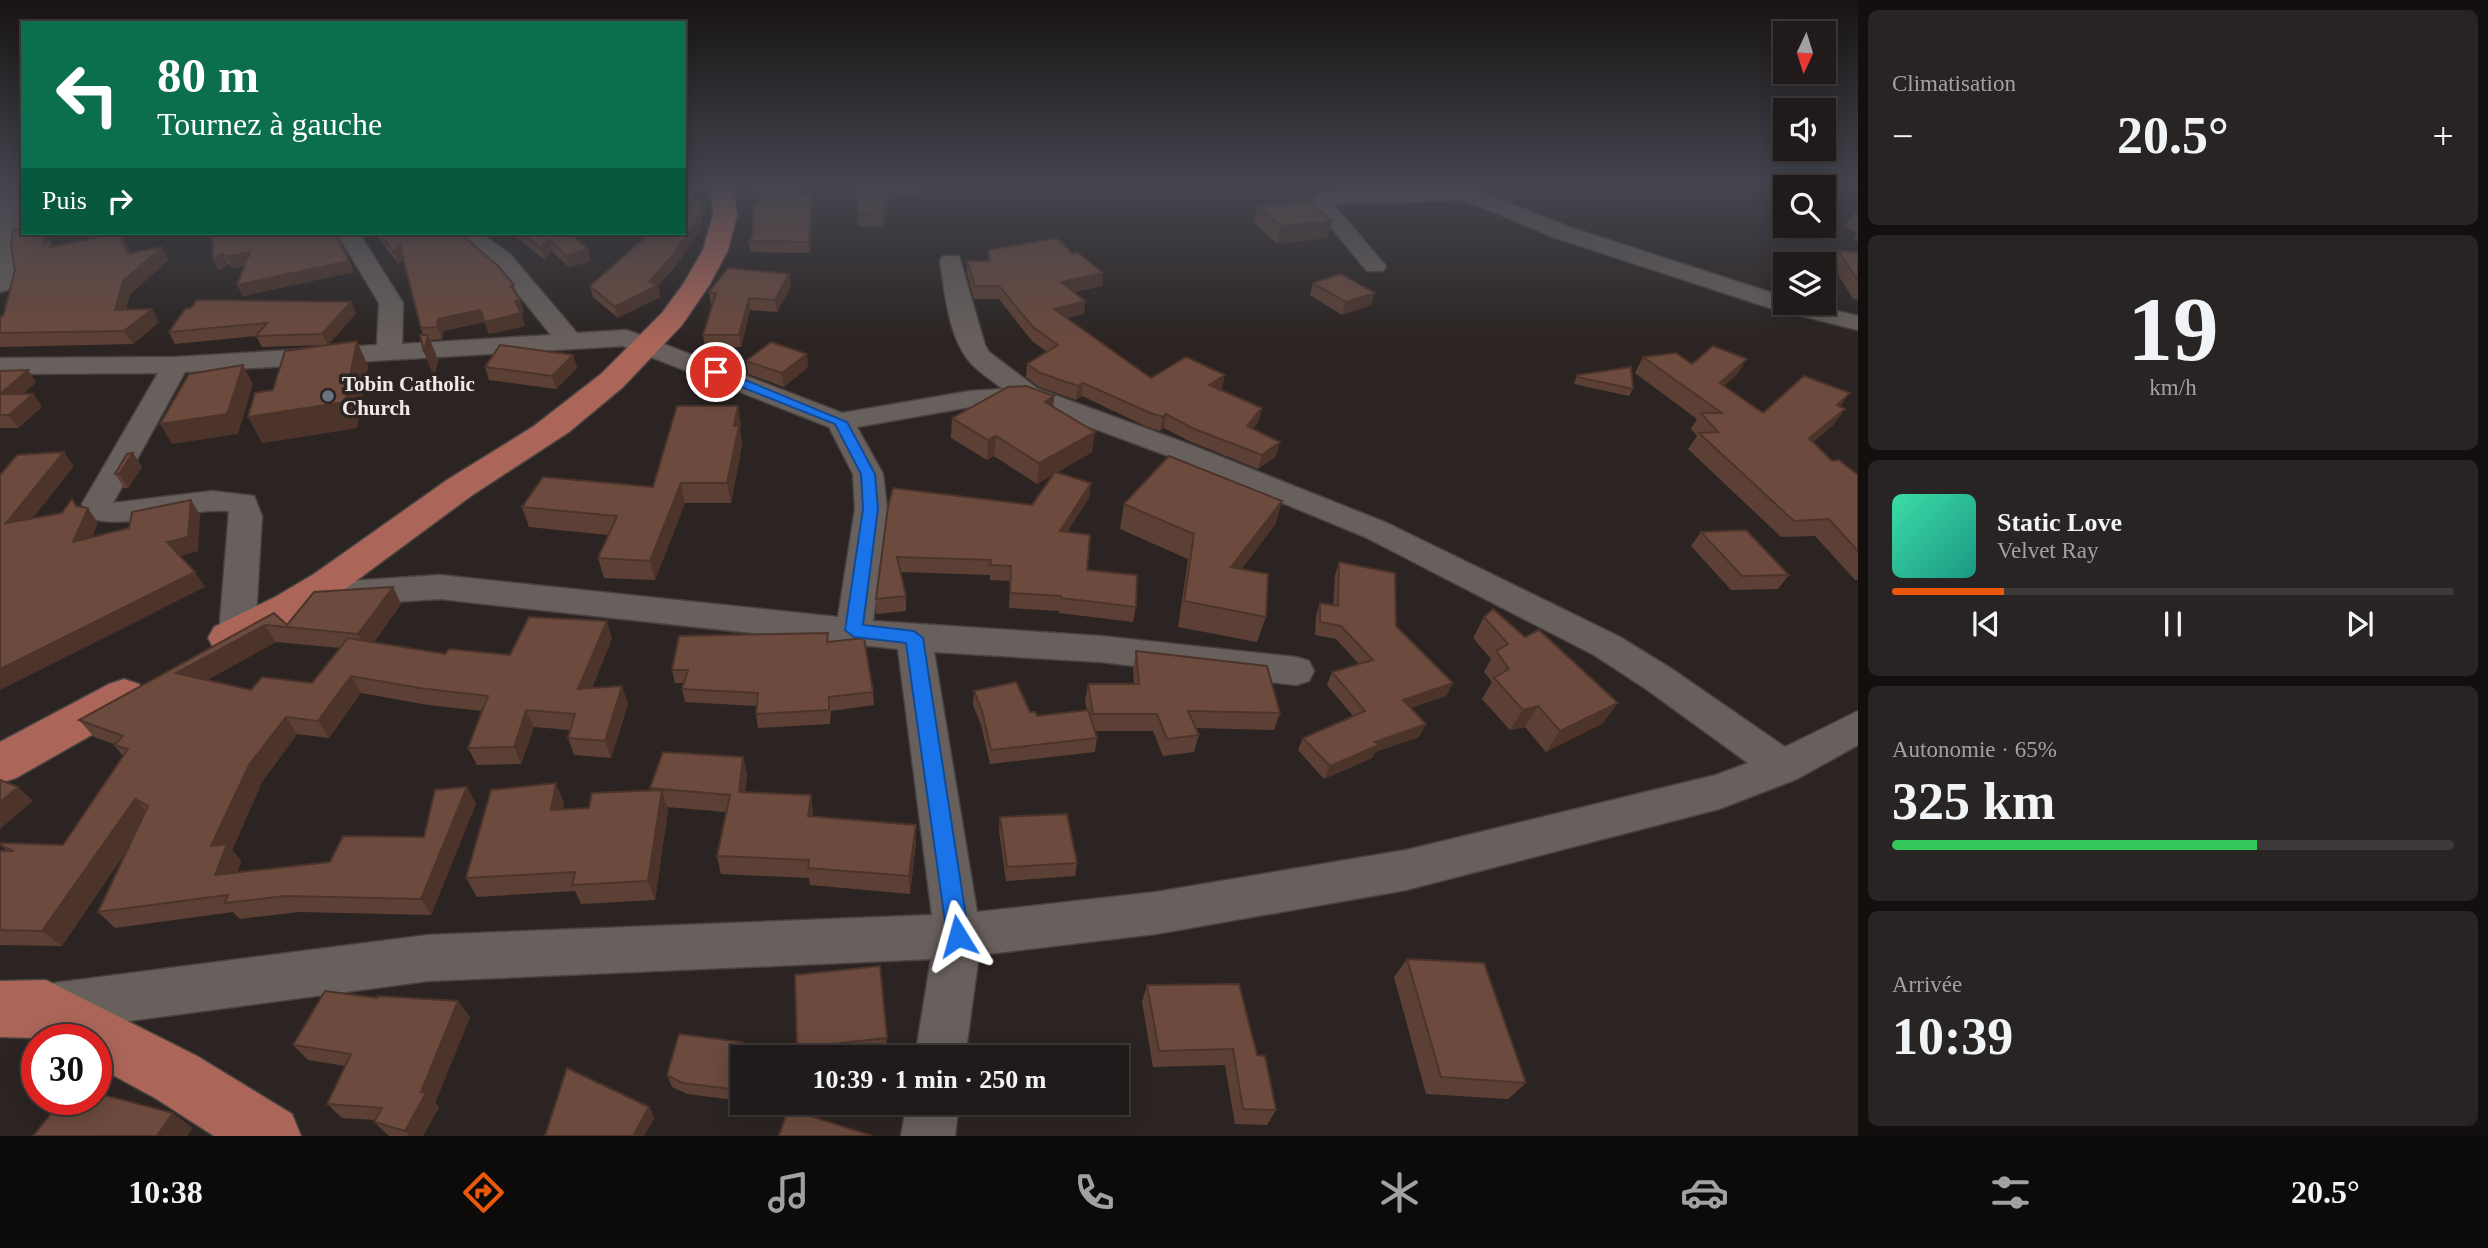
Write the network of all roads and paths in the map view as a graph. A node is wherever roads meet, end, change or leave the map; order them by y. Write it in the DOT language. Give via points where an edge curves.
graph roads {
  1 [pos="15,236"];
  2 [pos="350,236"];
  3 [pos="470,236"];
  4 [pos="720,236"];
  5 [pos="1350,236"];
  6 [pos="1572,236"];
  7 [pos="951,261"];
  8 [pos="1376,266"];
  9 [pos="0,285"];
  10 [pos="1858,323"];
  11 [pos="568,340"];
  12 [pos="648,346"];
  13 [pos="389,351"];
  14 [pos="176,365"];
  15 [pos="0,366"];
  16 [pos="1028,395"];
  17 [pos="840,422"];
  18 [pos="307,596"];
  19 [pos="854,630"];
  20 [pos="237,634"];
  21 [pos="914,638"];
  22 [pos="201,653"];
  23 [pos="1296,671"];
  24 [pos="154,679"];
  25 [pos="1858,726"];
  26 [pos="0,764"];
  27 [pos="1783,767"];
  28 [pos="958,936"];
  29 [pos="23,1009"];
  30 [pos="942,1045"];
  31 [pos="931,1115"];
  32 [pos="270,1136"];
  33 [pos="928,1136"];
  1 -- 9 [label="street"];
  2 -- 13 [label="street" via="391,303"];
  3 -- 11 [label="street" via="502,259"];
  4 -- 12 [label="main road" via="707,268"];
  5 -- 8 [label="street"];
  6 -- 10 [label="street" via="1809,312"];
  7 -- 16 [label="street" via="960,309 979,358"];
  11 -- 12 [label="street" via="625,338"];
  11 -- 13 [label="street"];
  12 -- 17 [label="street"];
  12 -- 18 [label="main road" via="557,425 461,486"];
  13 -- 14 [label="street"];
  14 -- 15 [label="street"];
  14 -- 20 [label="street" via="97,504 98,511 229,500 243,503 246,516"];
  16 -- 17 [label="street" via="970,399"];
  16 -- 27 [label="street" via="1376,530 1607,646"];
  17 -- 19 [label="street" via="868,474 871,509"];
  18 -- 19 [label="street" via="440,587"];
  18 -- 20 [label="main road"];
  19 -- 21 [label="street"];
  20 -- 22 [label="main road"];
  21 -- 23 [label="street" via="1101,649"];
  21 -- 28 [label="street"];
  24 -- 26 [label="main road"];
  25 -- 27 [label="street"];
  27 -- 28 [label="street" via="1718,792 1406,870 1156,913"];
  28 -- 29 [label="street" via="428,958"];
  28 -- 30 [label="street"];
  29 -- 32 [label="main road" via="176,1077"];
  31 -- 33 [label="street"];
}
